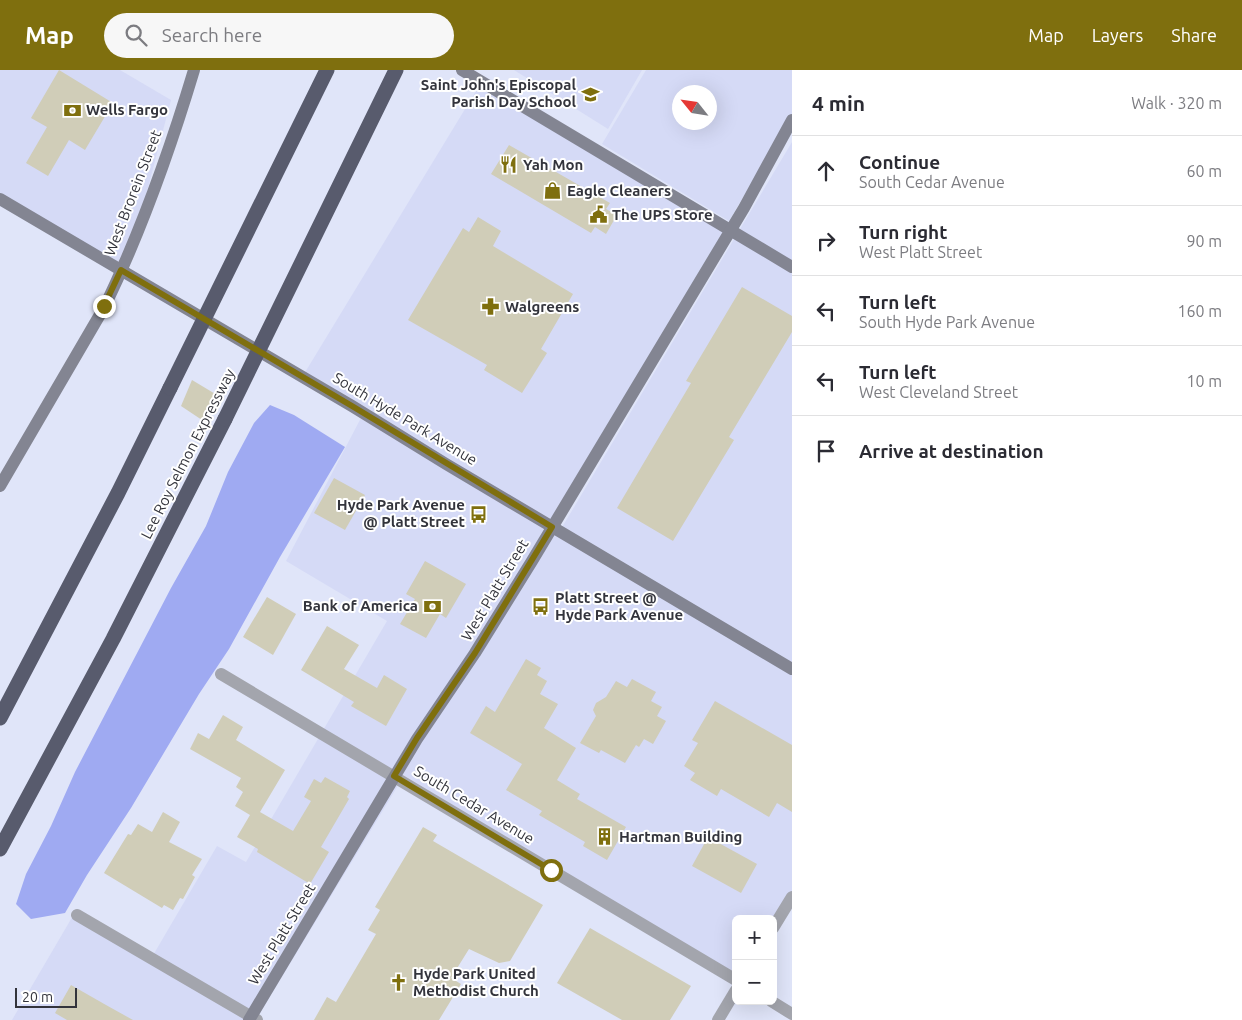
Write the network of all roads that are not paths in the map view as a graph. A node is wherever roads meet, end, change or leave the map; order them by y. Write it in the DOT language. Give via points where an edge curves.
graph roads {
  1 [pos="194,70"];
  2 [pos="326,70"];
  3 [pos="396,70"];
  4 [pos="462,70"];
  5 [pos="792,120"];
  6 [pos="0,199"];
  7 [pos="730,230"];
  8 [pos="792,267"];
  9 [pos="121,270"];
  10 [pos="0,486"];
  11 [pos="552,527"];
  12 [pos="792,668"];
  13 [pos="221,674"];
  14 [pos="0,718"];
  15 [pos="394,776"];
  16 [pos="0,849"];
  17 [pos="792,896"];
  18 [pos="77,915"];
  19 [pos="777,921"];
  20 [pos="732,978"];
  21 [pos="732,997"];
  22 [pos="777,1005"];
  23 [pos="792,1014"];
  24 [pos="252,1019"];
  25 [pos="718,1020"];
  1 -- 9 [label="main road, West Brorein Street" via="156,183"];
  2 -- 14 [label="highway, bridge" via="92,544"];
  3 -- 16 [label="highway, Lee Roy Selmon Expressway, bridge" via="226,419"];
  4 -- 7 [label="main road"];
  5 -- 7 [label="main road, West Platt Street"];
  6 -- 9 [label="main road, South Hyde Park Avenue"];
  7 -- 8 [label="main road"];
  7 -- 11 [label="main road, West Platt Street"];
  9 -- 10 [label="main road, West Brorein Street" via="104,306"];
  9 -- 11 [label="main road, South Hyde Park Avenue" via="344,400"];
  11 -- 12 [label="main road, South Hyde Park Avenue"];
  11 -- 15 [label="main road, West Platt Street"];
  13 -- 15 [label="street, South Cedar Avenue"];
  15 -- 20 [label="street, South Cedar Avenue"];
  15 -- 24 [label="main road, West Platt Street"];
  17 -- 19 [label="street"];
  18 -- 24 [label="street"];
  21 -- 25 [label="street"];
  22 -- 23 [label="street"];
}
